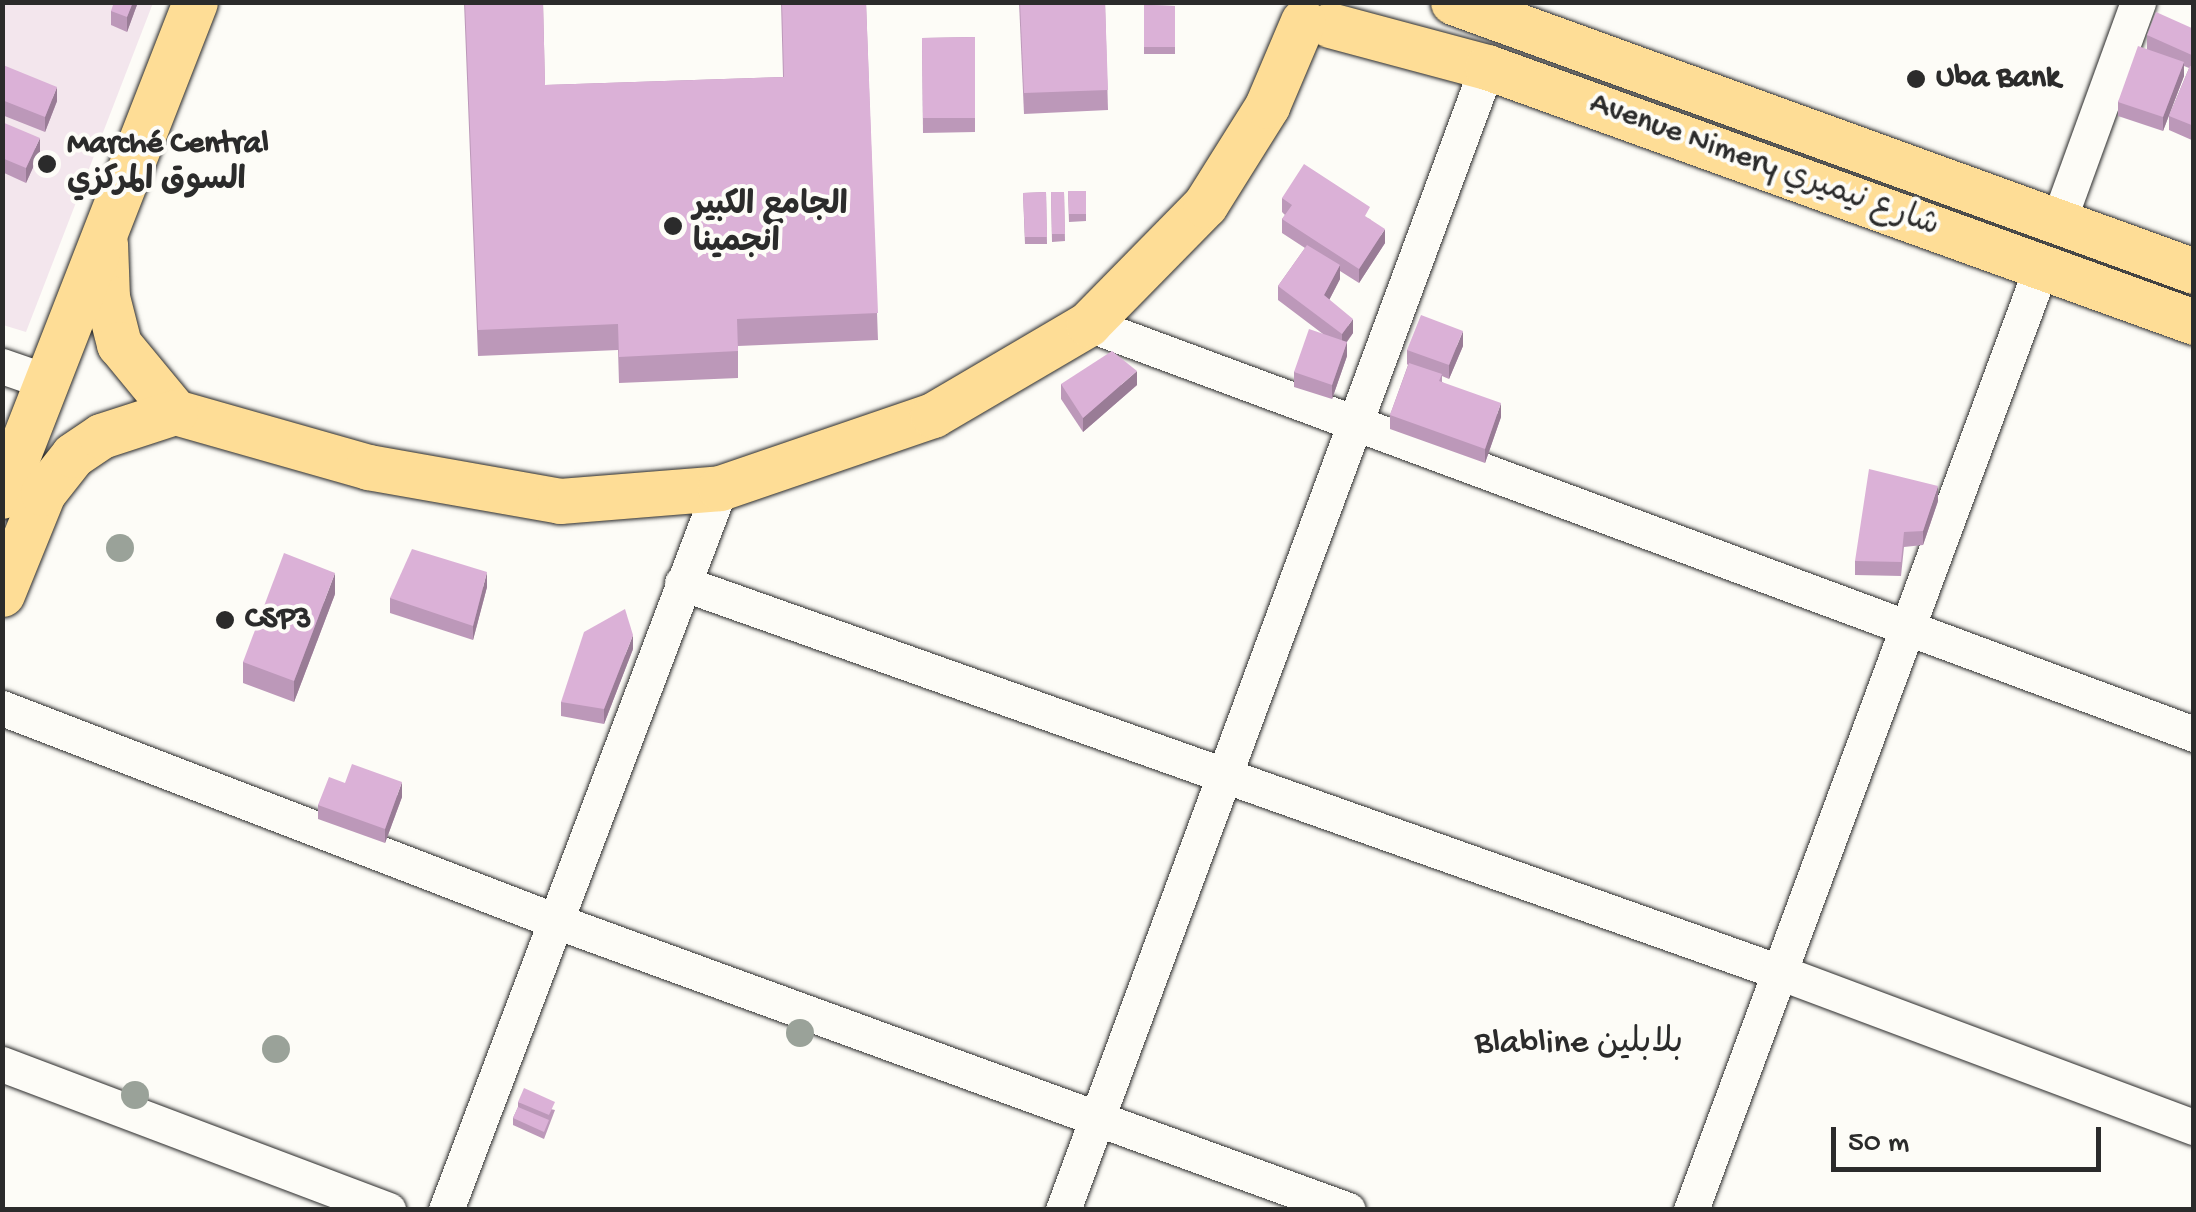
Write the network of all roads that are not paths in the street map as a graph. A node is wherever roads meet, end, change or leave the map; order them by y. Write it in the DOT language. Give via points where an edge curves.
graph roads {
  1 [pos="195,2"];
  2 [pos="1453,2"];
  3 [pos="2138,2"];
  4 [pos="1503,12"];
  5 [pos="1319,13"];
  6 [pos="1487,67"];
  7 [pos="2058,222"];
  8 [pos="105,243"];
  9 [pos="2042,265"];
  10 [pos="2194,271"];
  11 [pos="2194,322"];
  12 [pos="1088,324"];
  13 [pos="2,366"];
  14 [pos="48,382"];
  15 [pos="175,412"];
  16 [pos="1351,420"];
  17 [pos="720,488"];
  18 [pos="2,496"];
  19 [pos="682,583"];
  20 [pos="2,594"];
  21 [pos="1904,631"];
  22 [pos="2,708"];
  23 [pos="2194,734"];
  24 [pos="1222,776"];
  25 [pos="553,920"];
  26 [pos="1780,972"];
  27 [pos="2,1064"];
  28 [pos="1098,1117"];
  29 [pos="2194,1127"];
  30 [pos="388,1210"];
  31 [pos="446,1210"];
  32 [pos="1063,1210"];
  33 [pos="1348,1210"];
  34 [pos="1691,1210"];
  1 -- 8 [label="main road"];
  2 -- 4 [label="main road, Avenue Nimery شارع نيميري"];
  3 -- 7 [label="street"];
  4 -- 7 [label="main road, Avenue Nimery شارع نيميري"];
  5 -- 6 [label="main road, Avenue Nimery شارع نيميري"];
  5 -- 12 [label="main road" via="1205,205"];
  6 -- 9 [label="main road, Avenue Nimery شارع نيميري"];
  6 -- 16 [label="street"];
  7 -- 10 [label="main road, Avenue Nimery شارع نيميري"];
  8 -- 14 [label="main road"];
  8 -- 15 [label="main road" via="107,297 119,344"];
  9 -- 11 [label="main road, Avenue Nimery شارع نيميري"];
  9 -- 21 [label="street"];
  12 -- 16 [label="street"];
  12 -- 17 [label="main road" via="933,415"];
  13 -- 14 [label="street"];
  14 -- 18 [label="main road"];
  15 -- 17 [label="main road" via="368,467 560,501"];
  15 -- 20 [label="main road" via="100,436 74,455 43,494"];
  16 -- 21 [label="street"];
  16 -- 24 [label="street"];
  17 -- 19 [label="street"];
  19 -- 24 [label="street"];
  19 -- 25 [label="street"];
  21 -- 23 [label="street"];
  21 -- 26 [label="street"];
  22 -- 25 [label="street"];
  24 -- 26 [label="street"];
  24 -- 28 [label="street"];
  25 -- 28 [label="street"];
  25 -- 31 [label="street"];
  26 -- 29 [label="street"];
  26 -- 34 [label="street"];
  27 -- 30 [label="street"];
  28 -- 32 [label="street"];
  28 -- 33 [label="street"];
}
